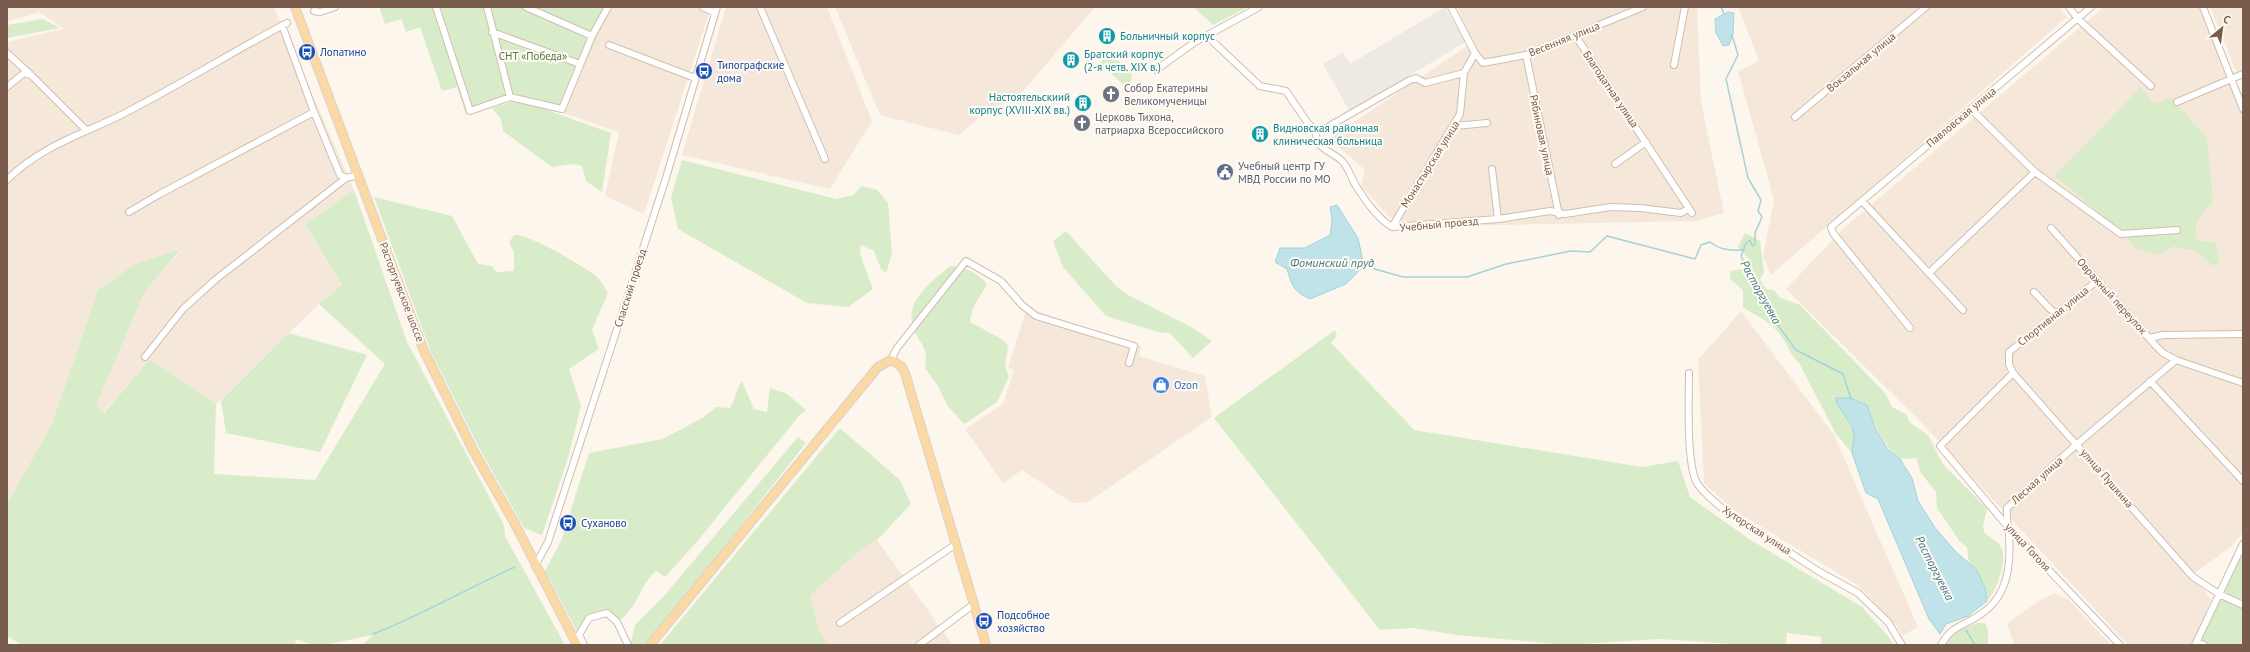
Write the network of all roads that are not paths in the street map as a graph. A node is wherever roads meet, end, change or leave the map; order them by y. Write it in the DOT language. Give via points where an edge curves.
graph roads {
  1 [pos="294,7"];
  2 [pos="335,7"];
  3 [pos="436,7"];
  4 [pos="487,7"];
  5 [pos="526,7"];
  6 [pos="608,7"];
  7 [pos="702,7"];
  8 [pos="760,7"];
  9 [pos="1260,7"];
  10 [pos="1451,7"];
  11 [pos="1643,7"];
  12 [pos="1685,7"];
  13 [pos="1926,7"];
  14 [pos="2069,7"];
  15 [pos="2091,7"];
  16 [pos="2203,7"];
  17 [pos="716,10"];
  18 [pos="1629,10"];
  19 [pos="314,11"];
  20 [pos="2077,18"];
  21 [pos="492,32"];
  22 [pos="1575,35"];
  23 [pos="592,36"];
  24 [pos="1207,36"];
  25 [pos="609,45"];
  26 [pos="7,53"];
  27 [pos="1475,53"];
  28 [pos="1526,55"];
  29 [pos="580,64"];
  30 [pos="1674,65"];
  31 [pos="1156,70"];
  32 [pos="1464,73"];
  33 [pos="2243,74"];
  34 [pos="31,75"];
  35 [pos="695,78"];
  36 [pos="2231,79"];
  37 [pos="2151,86"];
  38 [pos="7,87"];
  39 [pos="510,97"];
  40 [pos="2177,102"];
  41 [pos="1971,109"];
  42 [pos="2243,109"];
  43 [pos="314,112"];
  44 [pos="1795,117"];
  45 [pos="1487,122"];
  46 [pos="1455,126"];
  47 [pos="87,131"];
  48 [pos="1316,131"];
  49 [pos="1646,142"];
  50 [pos="825,159"];
  51 [pos="1615,164"];
  52 [pos="1492,170"];
  53 [pos="2035,172"];
  54 [pos="359,175"];
  55 [pos="346,178"];
  56 [pos="7,180"];
  57 [pos="1862,201"];
  58 [pos="1690,211"];
  59 [pos="129,212"];
  60 [pos="1559,214"];
  61 [pos="1498,219"];
  62 [pos="1392,228"];
  63 [pos="2051,228"];
  64 [pos="2176,230"];
  65 [pos="1928,273"];
  66 [pos="2098,280"];
  67 [pos="2034,292"];
  68 [pos="1963,310"];
  69 [pos="2055,314"];
  70 [pos="1910,328"];
  71 [pos="2243,334"];
  72 [pos="2149,338"];
  73 [pos="145,356"];
  74 [pos="891,360"];
  75 [pos="2177,360"];
  76 [pos="1129,363"];
  77 [pos="1689,373"];
  78 [pos="2013,374"];
  79 [pos="2150,381"];
  80 [pos="2243,383"];
  81 [pos="2077,444"];
  82 [pos="2243,481"];
  83 [pos="2008,527"];
  84 [pos="956,544"];
  85 [pos="2243,544"];
  86 [pos="535,566"];
  87 [pos="2219,594"];
  88 [pos="974,604"];
  89 [pos="2243,605"];
  90 [pos="840,623"];
  91 [pos="2196,643"];
  92 [pos="577,645"];
  93 [pos="584,645"];
  94 [pos="628,645"];
  95 [pos="650,645"];
  96 [pos="919,645"];
  97 [pos="986,645"];
  98 [pos="1902,645"];
  99 [pos="1941,645"];
  100 [pos="2120,645"];
  101 [pos="2204,645"];
  1 -- 54 [label="main road, Расторгуевское шоссе"];
  2 -- 19 [label="street" via="320,12"];
  3 -- 39 [label="street" via="470,111"];
  4 -- 21 [label="street"];
  5 -- 23 [label="street"];
  6 -- 23 [label="street"];
  7 -- 17 [label="street"];
  8 -- 50 [label="street"];
  9 -- 24 [label="street"];
  10 -- 27 [label="street"];
  11 -- 18 [label="street, Весенняя улица"];
  12 -- 30 [label="street"];
  13 -- 44 [label="street, Вокзальная улица"];
  14 -- 20 [label="street"];
  15 -- 20 [label="street, Павловская улица"];
  16 -- 36 [label="street"];
  17 -- 35 [label="street, Спасский проезд"];
  18 -- 22 [label="street, Весенняя улица"];
  20 -- 37 [label="street"];
  20 -- 41 [label="street, Павловская улица"];
  21 -- 29 [label="street"];
  21 -- 39 [label="street"];
  22 -- 28 [label="street, Весенняя улица"];
  22 -- 49 [label="street, Благодатная улица"];
  23 -- 29 [label="street"];
  24 -- 31 [label="street"];
  24 -- 48 [label="street, Учебный проезд" via="1260,86 1286,91"];
  25 -- 35 [label="street"];
  26 -- 34 [label="street"];
  27 -- 28 [label="street, Весенняя улица" via="1483,63"];
  27 -- 32 [label="street, Монастырская улица"];
  28 -- 60 [label="street, Рябиновая улица"];
  29 -- 39 [label="street" via="562,108"];
  32 -- 46 [label="street, Монастырская улица" via="1460,114"];
  32 -- 48 [label="street" via="1425,83 1416,78 1410,80 1324,129"];
  33 -- 36 [label="street"];
  34 -- 38 [label="street" via="24,73"];
  34 -- 47 [label="street"];
  35 -- 86 [label="street, Спасский проезд" via="548,542"];
  36 -- 40 [label="street"];
  36 -- 42 [label="street"];
  41 -- 53 [label="street"];
  41 -- 57 [label="street, Павловская улица"];
  43 -- 47 [label="street" via="285,24"];
  43 -- 55 [label="street" via="340,175"];
  43 -- 59 [label="street"];
  45 -- 46 [label="street"];
  46 -- 62 [label="street, Монастырская улица" via="1403,206"];
  47 -- 56 [label="street" via="46,151"];
  48 -- 62 [label="street, Учебный проезд" via="1319,146 1342,161 1355,185 1384,222"];
  49 -- 51 [label="street"];
  49 -- 58 [label="street, Благодатная улица"];
  52 -- 61 [label="street"];
  53 -- 64 [label="street" via="2121,234"];
  53 -- 65 [label="street"];
  54 -- 55 [label="street"];
  54 -- 86 [label="main road, Расторгуевское шоссе" via="424,351"];
  55 -- 73 [label="street" via="183,308"];
  57 -- 65 [label="street"];
  57 -- 70 [label="street, Павловская улица" via="1832,227 1833,233"];
  58 -- 60 [label="street, Учебный проезд" via="1681,213 1611,207"];
  60 -- 61 [label="street, Учебный проезд" via="1550,211"];
  61 -- 62 [label="street, Учебный проезд"];
  63 -- 66 [label="street, Овражный переулок"];
  65 -- 68 [label="street"];
  66 -- 69 [label="street, Спортивная улица"];
  66 -- 72 [label="street, Овражный переулок"];
  67 -- 69 [label="street"];
  69 -- 78 [label="street, Спортивная улица" via="2009,352 2009,364"];
  71 -- 72 [label="street" via="2163,335"];
  72 -- 75 [label="street, Овражный переулок" via="2164,353"];
  74 -- 76 [label="street" via="897,348 966,262 1000,280 1022,305 1036,316 1134,346"];
  74 -- 84 [label="main road" via="901,366 905,373"];
  74 -- 95 [label="main road" via="883,362 869,378"];
  75 -- 79 [label="street, Лесная улица"];
  75 -- 80 [label="street"];
  77 -- 98 [label="street, Хуторская улица" via="1691,467 1705,494 1723,509 1866,600 1888,622"];
  78 -- 81 [label="street, улица Пушкина"];
  78 -- 83 [label="street, улица Гоголя" via="1940,446"];
  79 -- 81 [label="street, Лесная улица"];
  79 -- 82 [label="street"];
  81 -- 83 [label="street, Лесная улица" via="2007,508"];
  81 -- 87 [label="street, улица Пушкина" via="2193,577"];
  83 -- 99 [label="street, Лесная улица" via="2009,560 2006,581 2000,596 1980,615 1953,628"];
  83 -- 100 [label="street, улица Гоголя"];
  84 -- 88 [label="main road"];
  84 -- 90 [label="street"];
  85 -- 87 [label="street"];
  86 -- 92 [label="main road, Расторгуевское шоссе"];
  87 -- 89 [label="street, улица Пушкина"];
  87 -- 91 [label="street"];
  88 -- 96 [label="street"];
  88 -- 97 [label="main road"];
  91 -- 101 [label="street"];
  93 -- 94 [label="street" via="579,635 589,618 607,613 617,622"];
}
